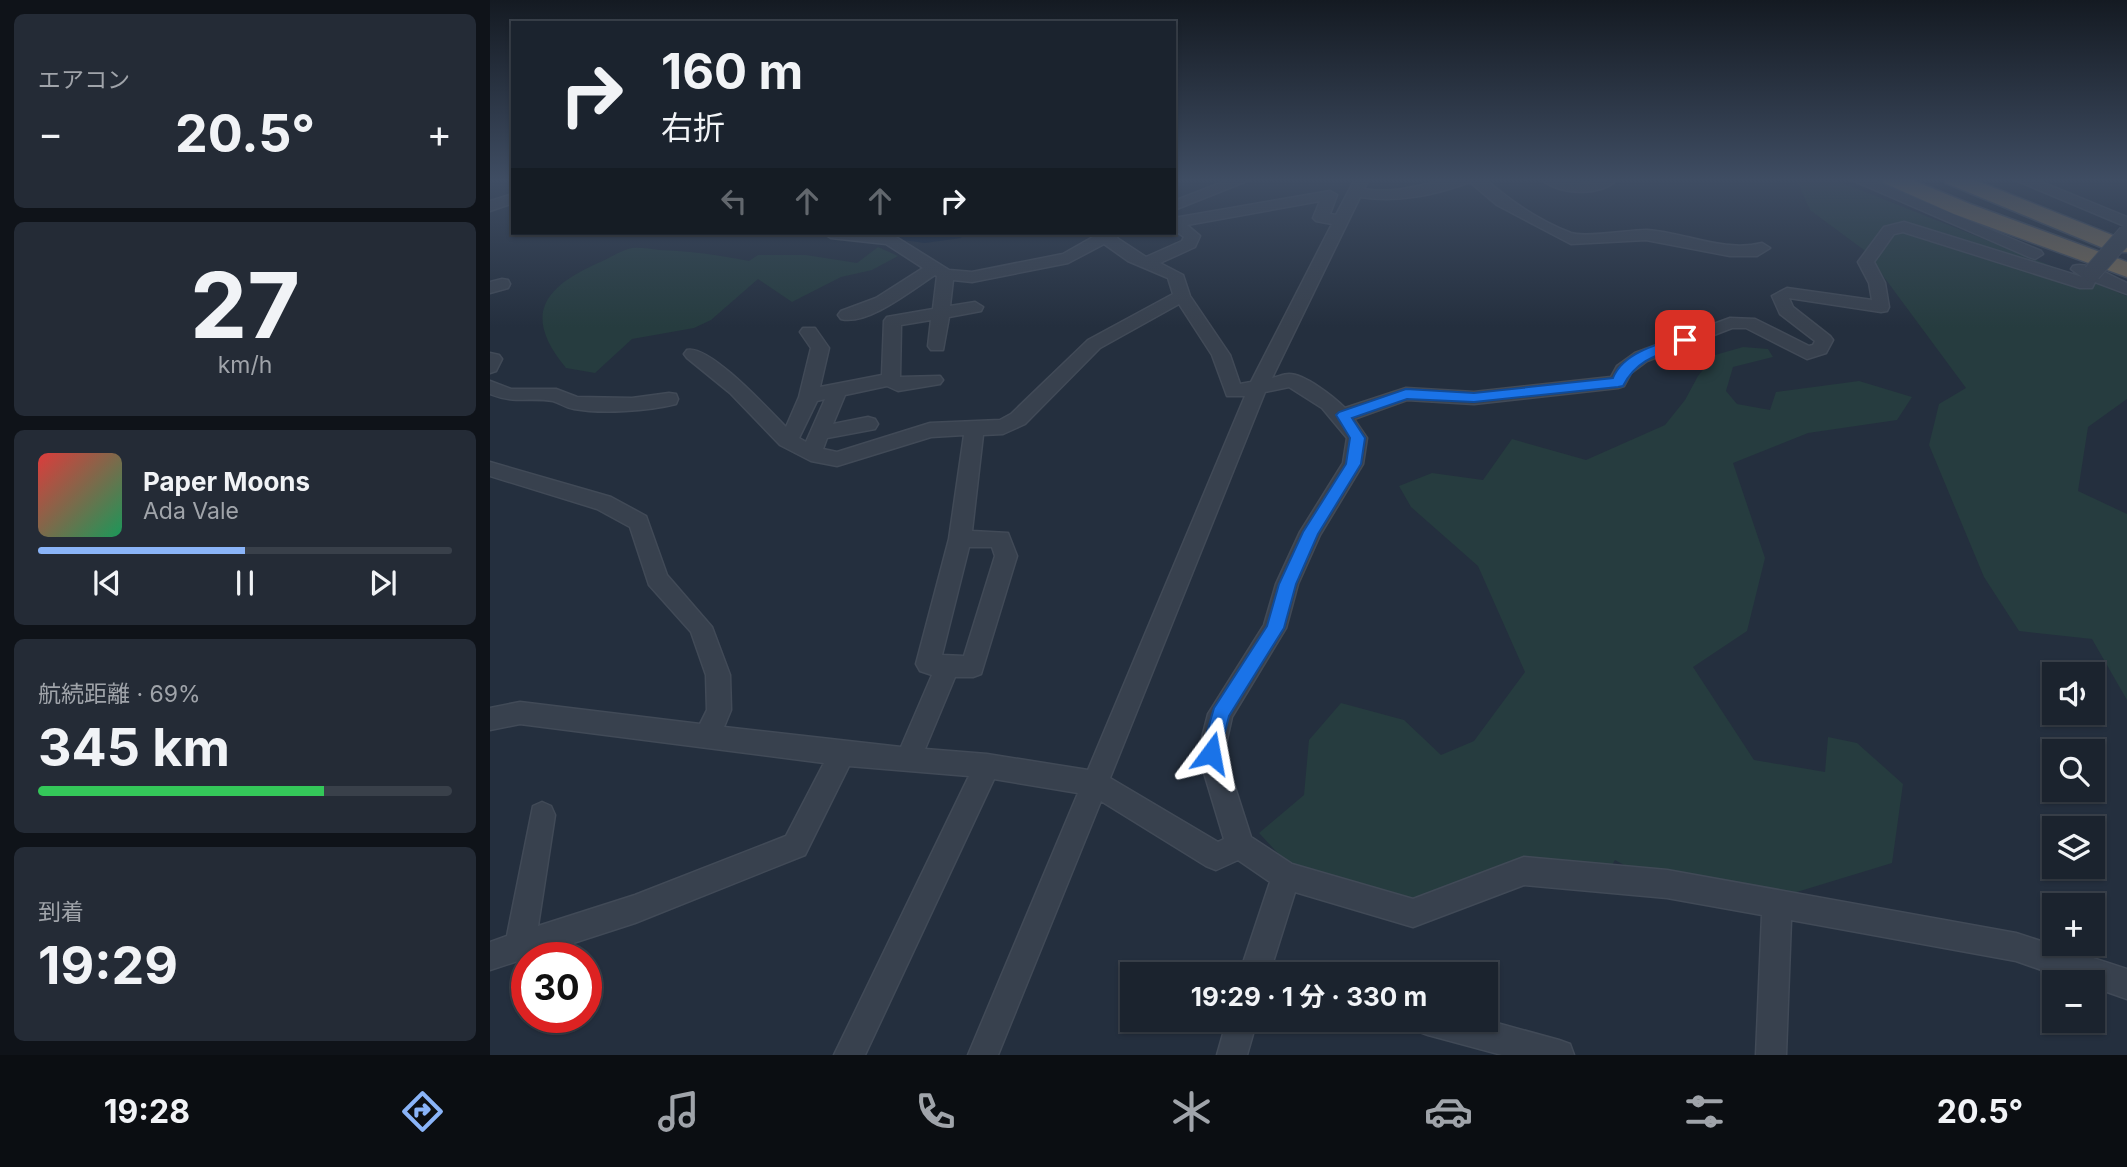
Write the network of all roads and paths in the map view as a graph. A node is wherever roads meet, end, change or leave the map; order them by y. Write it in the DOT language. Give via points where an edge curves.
graph roads {
  1 [pos="1181,228"];
  2 [pos="1336,228"];
  3 [pos="1551,228"];
  4 [pos="1898,228"];
  5 [pos="1908,228"];
  6 [pos="1973,228"];
  7 [pos="2014,228"];
  8 [pos="2039,228"];
  9 [pos="2074,228"];
  10 [pos="2094,228"];
  11 [pos="2127,233"];
  12 [pos="853,235"];
  13 [pos="1108,235"];
  14 [pos="1110,235"];
  15 [pos="2127,242"];
  16 [pos="1762,248"];
  17 [pos="2127,250"];
  18 [pos="1146,263"];
  19 [pos="2127,265"];
  20 [pos="940,270"];
  21 [pos="2127,270"];
  22 [pos="2092,273"];
  23 [pos="2127,289"];
  24 [pos="1182,296"];
  25 [pos="975,307"];
  26 [pos="942,312"];
  27 [pos="847,315"];
  28 [pos="809,332"];
  29 [pos="937,346"];
  30 [pos="692,354"];
  31 [pos="490,359"];
  32 [pos="490,367"];
  33 [pos="891,379"];
  34 [pos="934,380"];
  35 [pos="490,387"];
  36 [pos="1258,387"];
  37 [pos="838,390"];
  38 [pos="808,396"];
  39 [pos="669,400"];
  40 [pos="1344,415"];
  41 [pos="868,424"];
  42 [pos="974,429"];
  43 [pos="820,433"];
  44 [pos="787,440"];
  45 [pos="811,454"];
  46 [pos="490,470"];
  47 [pos="960,539"];
  48 [pos="948,666"];
  49 [pos="490,719"];
  50 [pos="707,737"];
  51 [pos="842,754"];
  52 [pos="908,759"];
  53 [pos="987,766"];
  54 [pos="1094,783"];
  55 [pos="542,815"];
  56 [pos="1240,846"];
  57 [pos="1286,876"];
  58 [pos="1777,905"];
  59 [pos="521,942"];
  60 [pos="532,942"];
  61 [pos="511,949"];
  62 [pos="490,956"];
  63 [pos="1259,962"];
  64 [pos="2127,984"];
  65 [pos="1239,1032"];
  66 [pos="1473,1032"];
  67 [pos="849,1055"];
  68 [pos="983,1055"];
  69 [pos="1233,1055"];
  70 [pos="1559,1055"];
  71 [pos="1771,1055"];
  1 -- 18 [label="street" via="1192,236 1189,244"];
  2 -- 36 [label="street"];
  3 -- 16 [label="street" via="1571,239 1646,235 1730,251"];
  4 -- 40 [label="street" via="1889,230 1866,262 1875,274 1881,307 1787,293 1780,296 1786,310 1824,340 1820,349 1807,353 1749,323 1730,323 1641,357 1623,370 1618,382 1474,398 1406,394"];
  5 -- 22 [label="street" via="2086,284"];
  6 -- 22 [label="street"];
  7 -- 21 [label="highway"];
  8 -- 19 [label="highway"];
  9 -- 17 [label="highway"];
  10 -- 15 [label="highway"];
  11 -- 22 [label="street, bridge"];
  12 -- 20 [label="street" via="890,240"];
  13 -- 20 [label="street" via="1068,258 972,277"];
  14 -- 18 [label="street" via="1109,240"];
  18 -- 24 [label="street" via="1175,275"];
  20 -- 26 [label="street"];
  20 -- 27 [label="street"];
  22 -- 23 [label="street"];
  24 -- 36 [label="street" via="1221,355 1234,392"];
  24 -- 42 [label="street" via="1094,344 1018,419 1003,427"];
  25 -- 26 [label="street"];
  26 -- 29 [label="street"];
  26 -- 33 [label="street" via="893,321"];
  28 -- 38 [label="street" via="820,348"];
  30 -- 44 [label="street" via="737,389"];
  31 -- 32 [label="street"];
  33 -- 34 [label="street" via="898,385"];
  33 -- 37 [label="street"];
  35 -- 39 [label="street" via="509,395 556,395 575,403"];
  36 -- 40 [label="street" via="1291,380"];
  36 -- 54 [label="street"];
  37 -- 38 [label="street"];
  37 -- 43 [label="street"];
  38 -- 44 [label="street"];
  40 -- 56 [label="street" via="1357,438 1353,464 1311,532 1287,584 1275,628 1220,713 1211,753"];
  41 -- 43 [label="street"];
  42 -- 45 [label="street" via="930,430 837,459"];
  42 -- 47 [label="street"];
  43 -- 45 [label="street"];
  44 -- 45 [label="street"];
  46 -- 50 [label="street" via="604,503 639,522 657,579 701,627 718,675 719,710"];
  47 -- 48 [label="street" via="928,664"];
  47 -- 48 [label="street" via="1000,539 1006,556 973,667"];
  48 -- 52 [label="street"];
  49 -- 50 [label="street" via="520,713"];
  50 -- 51 [label="street"];
  51 -- 52 [label="street"];
  51 -- 60 [label="street" via="795,846 635,909"];
  52 -- 53 [label="street"];
  53 -- 54 [label="street"];
  53 -- 67 [label="street"];
  54 -- 56 [label="street" via="1216,856"];
  54 -- 68 [label="street"];
  55 -- 59 [label="street"];
  56 -- 57 [label="street"];
  57 -- 58 [label="street" via="1413,913 1524,871 1667,884"];
  57 -- 63 [label="street"];
  58 -- 64 [label="street" via="2016,947"];
  58 -- 71 [label="street"];
  61 -- 62 [label="street"];
  65 -- 69 [label="street"];
  66 -- 70 [label="street"];
}
